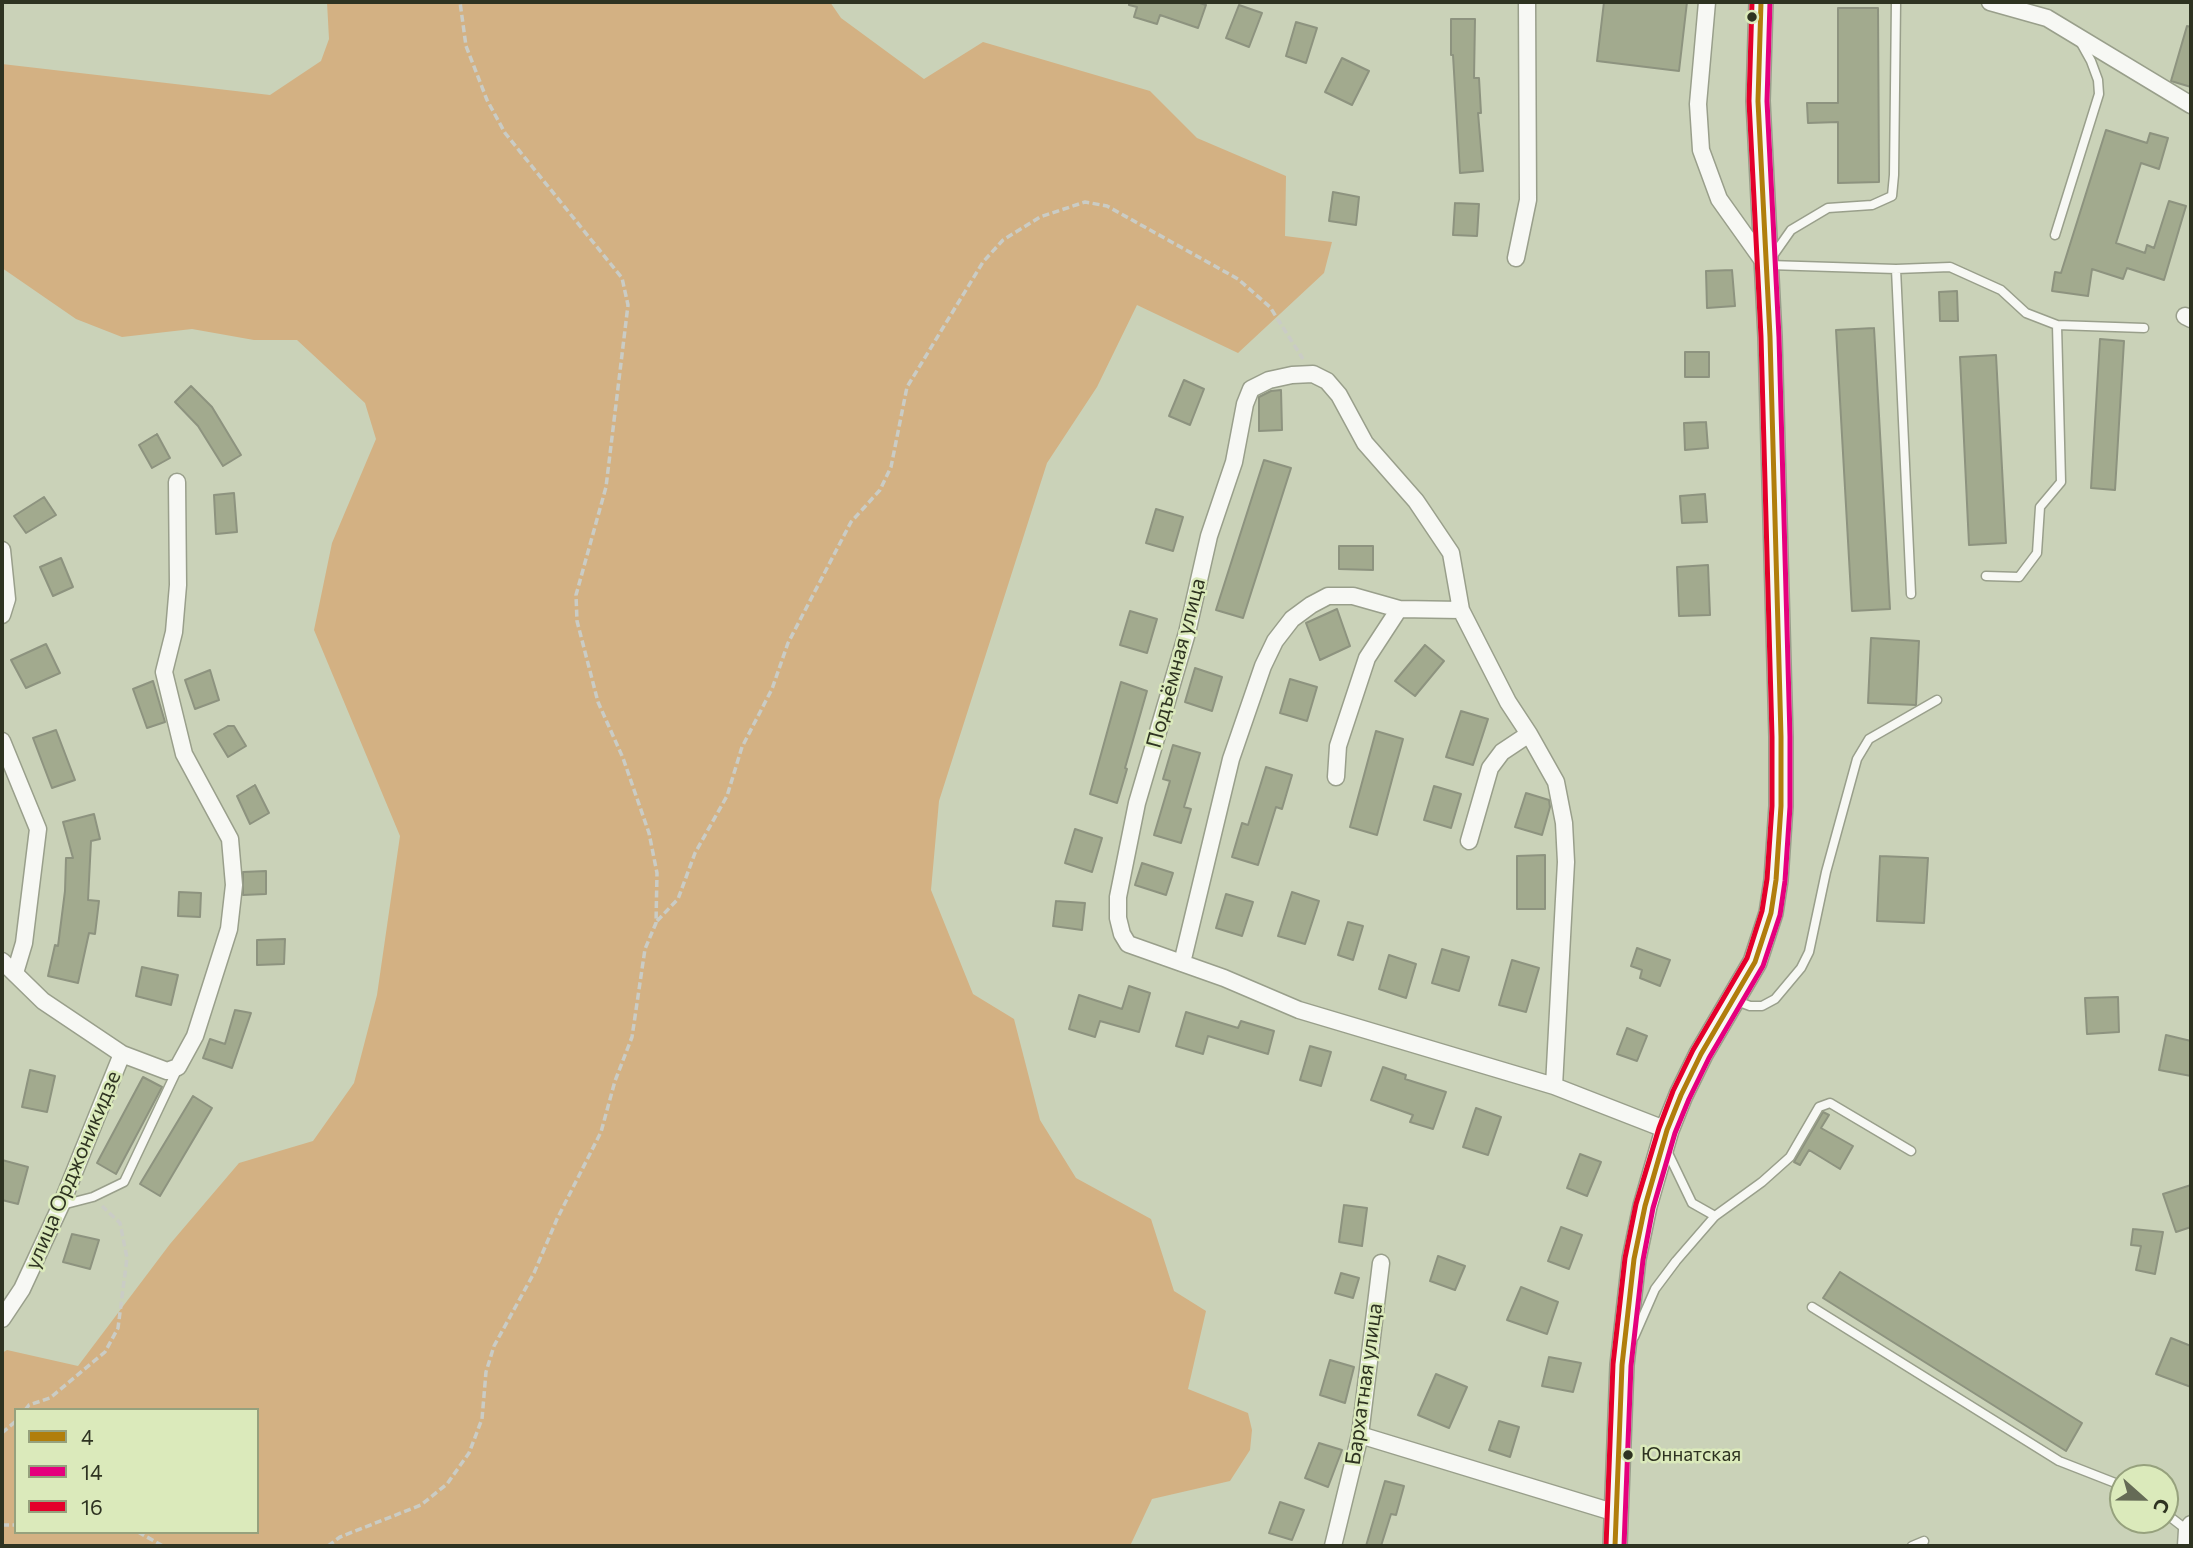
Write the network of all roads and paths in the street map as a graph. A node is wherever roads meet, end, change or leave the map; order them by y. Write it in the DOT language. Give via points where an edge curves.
graph roads {
  1 [pos="460,2"];
  2 [pos="1527,2"];
  3 [pos="1707,2"];
  4 [pos="1761,2"];
  5 [pos="1896,2"];
  6 [pos="1990,2"];
  7 [pos="2052,2"];
  8 [pos="2047,18"];
  9 [pos="2078,37"];
  10 [pos="2191,105"];
  11 [pos="2055,235"];
  12 [pos="1516,258"];
  13 [pos="1766,265"];
  14 [pos="1896,269"];
  15 [pos="2057,325"];
  16 [pos="2144,328"];
  17 [pos="1312,373"];
  18 [pos="177,482"];
  19 [pos="2,550"];
  20 [pos="1986,576"];
  21 [pos="1911,594"];
  22 [pos="1398,609"];
  23 [pos="1461,610"];
  24 [pos="2,615"];
  25 [pos="1937,700"];
  26 [pos="1529,734"];
  27 [pos="2,741"];
  28 [pos="1336,776"];
  29 [pos="1469,841"];
  30 [pos="656,923"];
  31 [pos="2,961"];
  32 [pos="1182,963"];
  33 [pos="15,973"];
  34 [pos="1734,1000"];
  35 [pos="122,1054"];
  36 [pos="178,1067"];
  37 [pos="1554,1086"];
  38 [pos="1665,1136"];
  39 [pos="1911,1151"];
  40 [pos="93,1197"];
  41 [pos="61,1205"];
  42 [pos="1715,1216"];
  43 [pos="1381,1263"];
  44 [pos="1812,1307"];
  45 [pos="2,1319"];
  46 [pos="1622,1365"];
  47 [pos="27,1408"];
  48 [pos="1360,1435"];
  49 [pos="2109,1481"];
  50 [pos="1616,1513"];
  51 [pos="142,1534"];
  52 [pos="1924,1541"];
  53 [pos="163,1546"];
  54 [pos="328,1546"];
  55 [pos="1333,1546"];
  56 [pos="1615,1546"];
  57 [pos="1912,1546"];
  1 -- 30 [label="path" via="466,46 505,133 622,278 628,305 606,486 576,595 577,621 598,702 649,833 657,873"];
  2 -- 12 [label="street" via="1528,200"];
  3 -- 13 [label="street" via="1698,104 1701,150 1719,199"];
  4 -- 13 [label="main road" via="1758,101"];
  5 -- 13 [label="lane" via="1892,196 1872,205 1828,208 1791,230"];
  6 -- 8 [label="street"];
  7 -- 8 [label="street"];
  8 -- 9 [label="street"];
  9 -- 10 [label="street"];
  9 -- 11 [label="lane" via="2091,61 2099,94"];
  13 -- 14 [label="lane"];
  13 -- 34 [label="main road" via="1781,806 1771,913 1755,962"];
  14 -- 15 [label="lane" via="1950,267 2001,290 2026,313"];
  14 -- 21 [label="lane"];
  15 -- 16 [label="lane"];
  15 -- 20 [label="lane" via="2061,482 2039,508 2037,553 2019,577"];
  17 -- 23 [label="street" via="1339,395 1365,443 1416,501 1451,553"];
  17 -- 30 [label="path" via="1270,307 1238,279 1107,206 1085,202 1040,217 1003,240 983,262 907,387 891,467 880,490 851,522 788,643 772,689 742,747 727,796 695,853 678,899"];
  17 -- 32 [label="street, Подъёмная улица" via="1269,380 1251,389 1137,803 1118,897 1122,934 1128,944"];
  18 -- 36 [label="street" via="178,585 174,632 164,672 184,754 230,839 234,885 229,929 209,997"];
  19 -- 24 [label="street" via="8,599"];
  22 -- 23 [label="street"];
  22 -- 28 [label="street" via="1367,657 1338,746"];
  22 -- 32 [label="street" via="1353,596 1328,596 1292,619 1275,641 1231,759"];
  23 -- 26 [label="street"];
  25 -- 34 [label="lane" via="1869,739 1857,760 1809,952 1801,968 1762,1006"];
  26 -- 29 [label="street" via="1502,752 1490,768"];
  26 -- 37 [label="street" via="1556,782 1564,823"];
  27 -- 33 [label="street" via="38,829 24,943"];
  30 -- 54 [label="path" via="645,949 632,1037 601,1132 495,1346 486,1372 482,1419 469,1453 447,1484 421,1505"];
  31 -- 33 [label="street"];
  32 -- 37 [label="street, Подъёмная улица" via="1299,1010"];
  33 -- 35 [label="street" via="43,1001"];
  34 -- 38 [label="main road" via="1702,1054"];
  35 -- 36 [label="street, улица Орджоникидзе" via="167,1071"];
  35 -- 41 [label="street, улица Орджоникидзе"];
  36 -- 40 [label="lane" via="124,1182"];
  37 -- 38 [label="street, Подъёмная улица"];
  38 -- 42 [label="lane" via="1692,1203"];
  38 -- 46 [label="main road" via="1634,1259"];
  39 -- 42 [label="lane" via="1830,1103 1819,1107 1790,1157"];
  40 -- 41 [label="lane"];
  40 -- 47 [label="path" via="120,1223 127,1258 118,1328 105,1352 50,1398"];
  41 -- 45 [label="street, улица Орджоникидзе" via="22,1289"];
  42 -- 46 [label="lane" via="1655,1289"];
  43 -- 48 [label="street, Бархатная улица"];
  44 -- 49 [label="lane" via="2059,1461"];
  46 -- 50 [label="main road"];
  48 -- 50 [label="street"];
  48 -- 55 [label="street, Бархатная улица"];
  50 -- 56 [label="main road"];
  51 -- 53 [label="path"];
  52 -- 57 [label="lane"];
}
